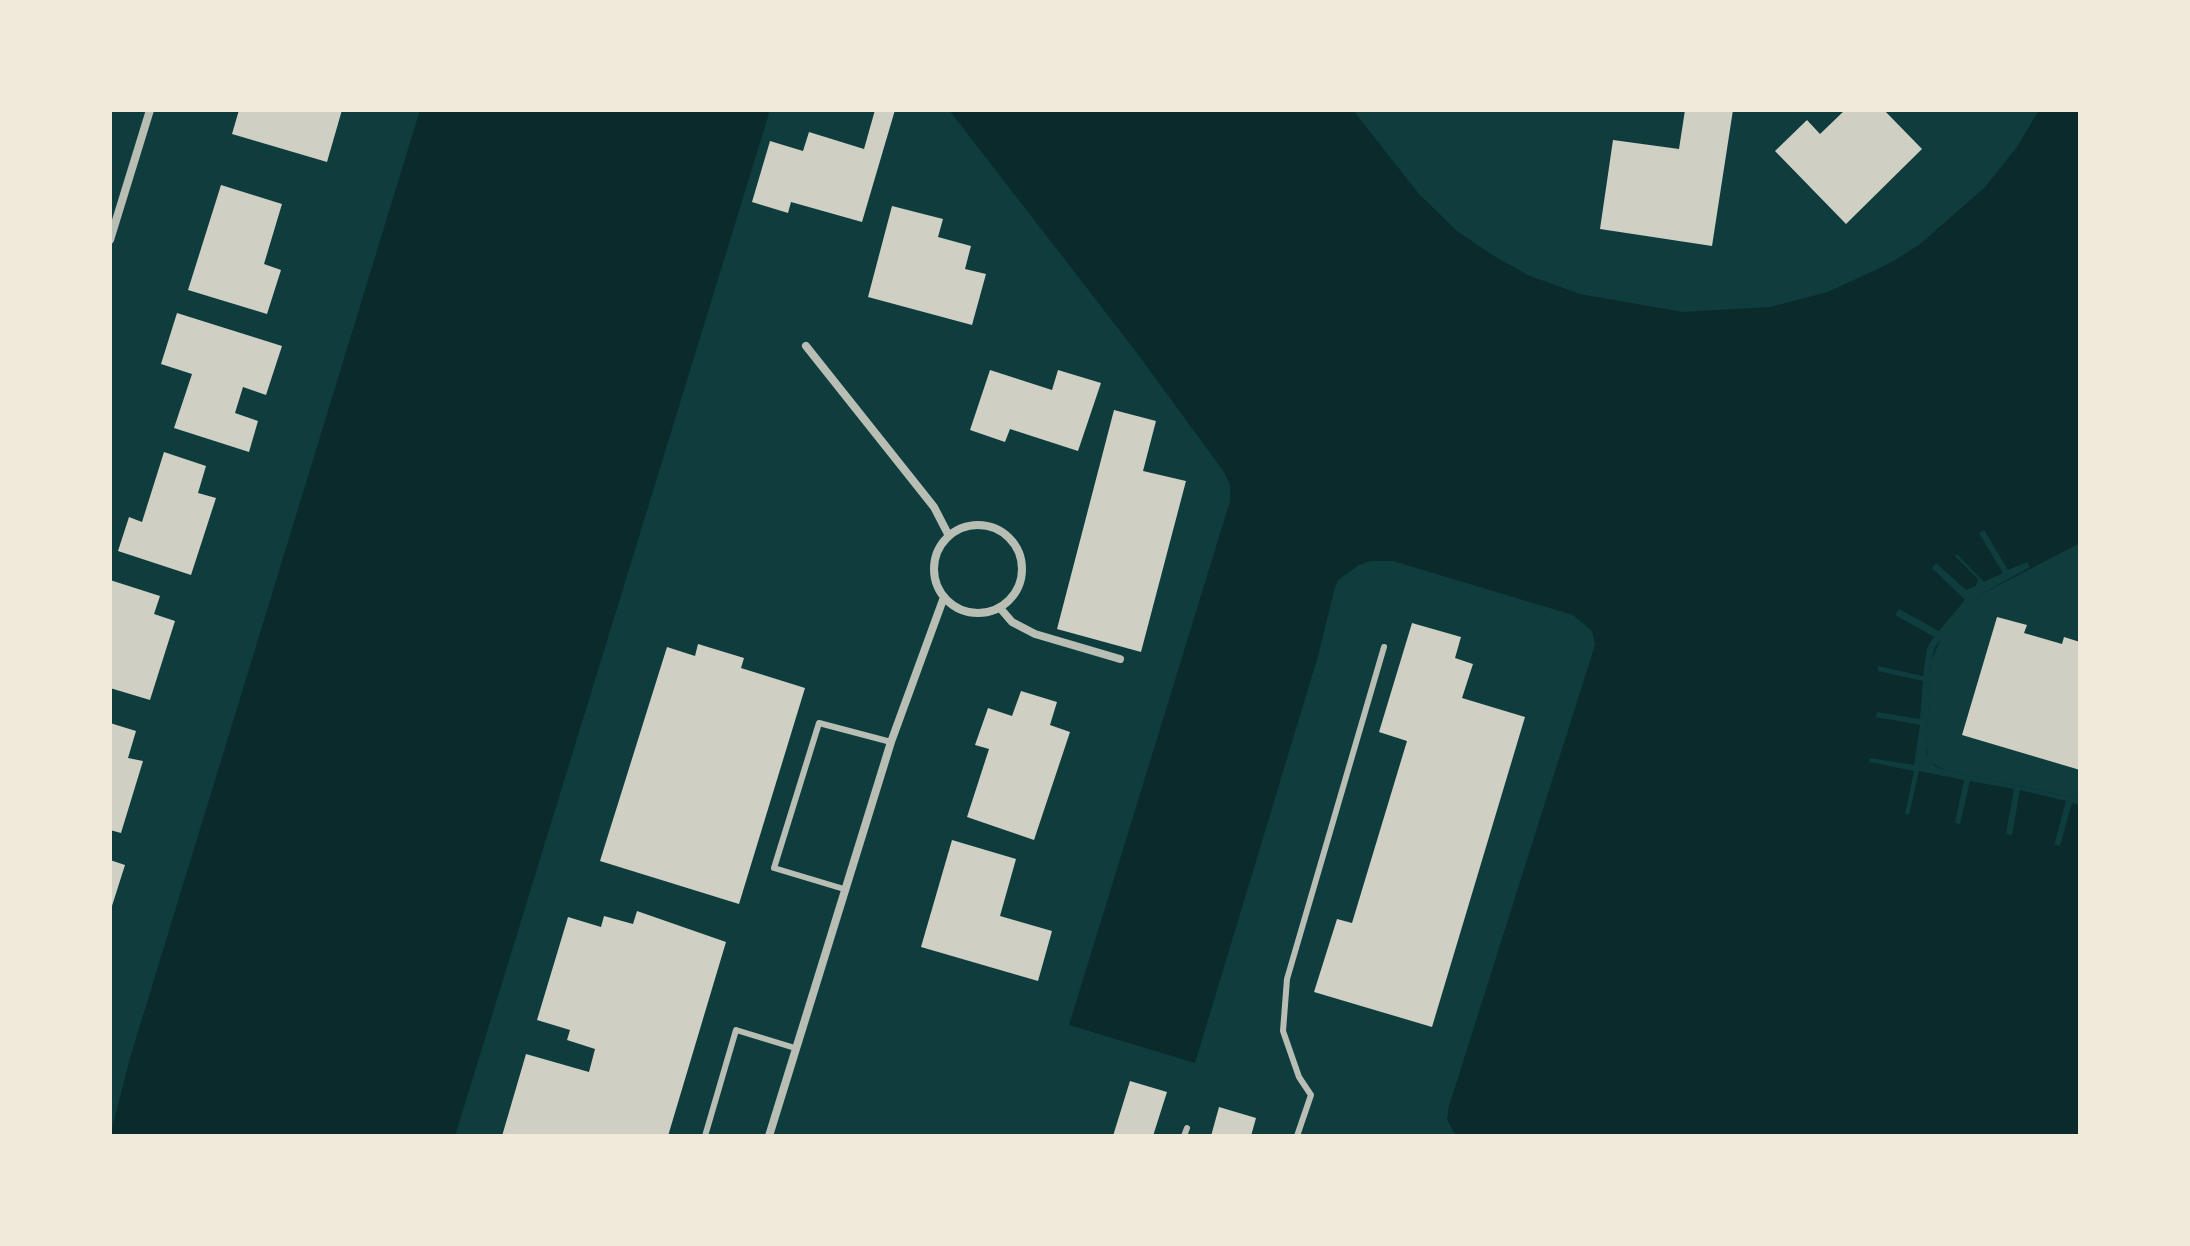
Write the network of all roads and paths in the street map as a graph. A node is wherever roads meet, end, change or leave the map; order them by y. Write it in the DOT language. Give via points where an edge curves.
graph roads {
  1 [pos="150,110"];
  2 [pos="110,240"];
  3 [pos="806,346"];
  4 [pos="949,536"];
  5 [pos="944,597"];
  6 [pos="1000,608"];
  7 [pos="1384,647"];
  8 [pos="1120,659"];
  9 [pos="891,742"];
  10 [pos="844,889"];
  11 [pos="795,1048"];
  12 [pos="1187,1128"];
  13 [pos="705,1136"];
  14 [pos="769,1136"];
  15 [pos="1184,1136"];
  16 [pos="1297,1136"];
  1 -- 2 [label="street"];
  3 -- 4 [label="street" via="934,507"];
  4 -- 5 [label="street" via="934,572"];
  4 -- 6 [label="street" via="979,525 1010,537 1019,551 1021,584"];
  5 -- 6 [label="street" via="970,613"];
  5 -- 9 [label="street"];
  6 -- 8 [label="street" via="1012,622 1035,634"];
  7 -- 16 [label="lane" via="1287,979 1283,1031 1311,1095"];
  9 -- 10 [label="street"];
  9 -- 10 [label="lane" via="819,723 774,868"];
  10 -- 11 [label="street"];
  11 -- 13 [label="lane" via="736,1030"];
  11 -- 14 [label="street"];
  12 -- 15 [label="lane"];
}
